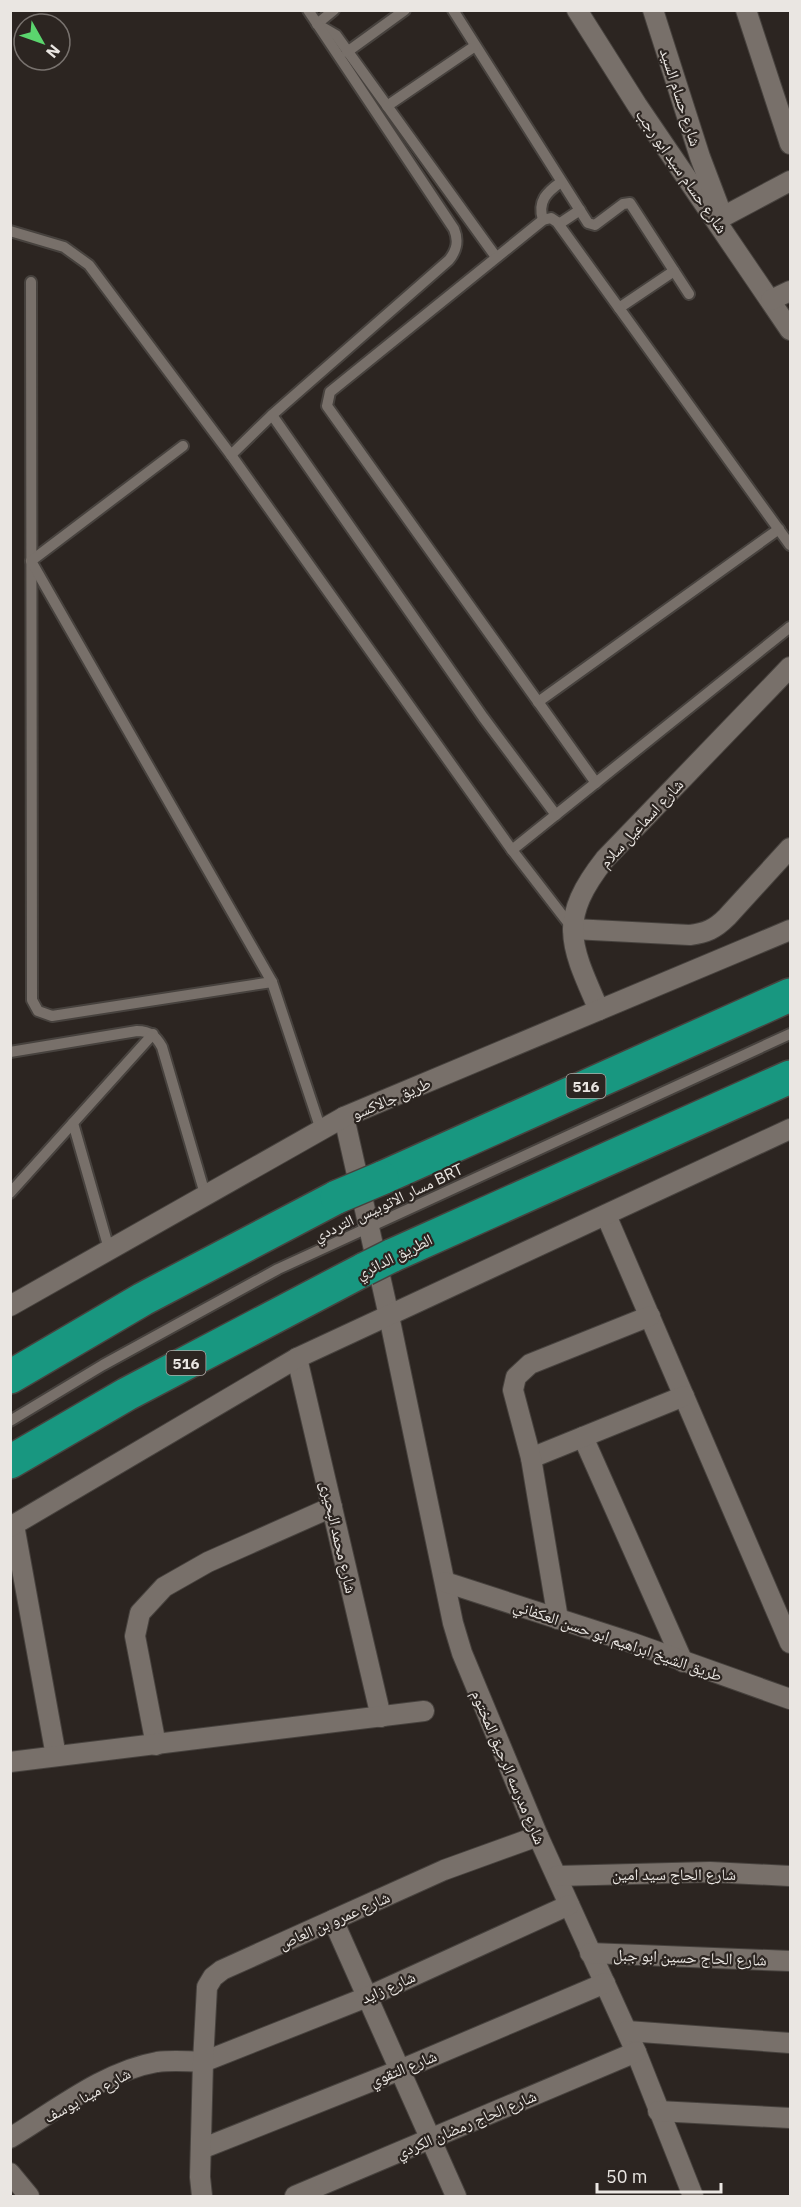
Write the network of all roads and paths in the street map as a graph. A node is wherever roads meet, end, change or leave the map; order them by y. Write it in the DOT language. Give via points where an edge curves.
graph roads {
  1 [pos="308,10"];
  2 [pos="334,10"];
  3 [pos="405,10"];
  4 [pos="453,10"];
  5 [pos="577,10"];
  6 [pos="653,10"];
  7 [pos="746,10"];
  8 [pos="317,24"];
  9 [pos="475,46"];
  10 [pos="348,52"];
  11 [pos="387,106"];
  12 [pos="790,144"];
  13 [pos="790,181"];
  14 [pos="561,182"];
  15 [pos="580,210"];
  16 [pos="720,218"];
  17 [pos="543,219"];
  18 [pos="559,225"];
  19 [pos="10,231"];
  20 [pos="496,257"];
  21 [pos="674,271"];
  22 [pos="31,282"];
  23 [pos="790,291"];
  24 [pos="689,294"];
  25 [pos="771,300"];
  26 [pos="619,308"];
  27 [pos="790,330"];
  28 [pos="272,415"];
  29 [pos="183,446"];
  30 [pos="231,455"];
  31 [pos="779,528"];
  32 [pos="790,545"];
  33 [pos="31,561"];
  34 [pos="790,627"];
  35 [pos="790,667"];
  36 [pos="538,702"];
  37 [pos="596,783"];
  38 [pos="556,815"];
  39 [pos="790,848"];
  40 [pos="512,850"];
  41 [pos="573,929"];
  42 [pos="790,930"];
  43 [pos="272,982"];
  44 [pos="790,995"];
  45 [pos="599,1010"];
  46 [pos="153,1034"];
  47 [pos="790,1034"];
  48 [pos="10,1052"];
  49 [pos="790,1077"];
  50 [pos="344,1117"];
  51 [pos="73,1123"];
  52 [pos="321,1130"];
  53 [pos="790,1130"];
  54 [pos="10,1194"];
  55 [pos="205,1194"];
  56 [pos="606,1215"];
  57 [pos="109,1249"];
  58 [pos="10,1306"];
  59 [pos="650,1316"];
  60 [pos="389,1317"];
  61 [pos="297,1358"];
  62 [pos="10,1377"];
  63 [pos="684,1396"];
  64 [pos="10,1421"];
  65 [pos="583,1437"];
  66 [pos="531,1458"];
  67 [pos="10,1462"];
  68 [pos="332,1507"];
  69 [pos="12,1526"];
  70 [pos="445,1582"];
  71 [pos="558,1618"];
  72 [pos="790,1643"];
  73 [pos="683,1662"];
  74 [pos="790,1699"];
  75 [pos="424,1711"];
  76 [pos="381,1717"];
  77 [pos="156,1745"];
  78 [pos="56,1756"];
  79 [pos="10,1762"];
  80 [pos="538,1836"];
  81 [pos="557,1876"];
  82 [pos="790,1876"];
  83 [pos="569,1905"];
  84 [pos="333,1920"];
  85 [pos="590,1953"];
  86 [pos="790,1961"];
  87 [pos="605,1983"];
  88 [pos="367,1997"];
  89 [pos="627,2031"];
  90 [pos="790,2043"];
  91 [pos="636,2052"];
  92 [pos="203,2062"];
  93 [pos="400,2070"];
  94 [pos="658,2111"];
  95 [pos="790,2118"];
  96 [pos="10,2138"];
  97 [pos="432,2139"];
  98 [pos="201,2149"];
  99 [pos="10,2173"];
  100 [pos="29,2196"];
  101 [pos="202,2196"];
  102 [pos="295,2196"];
  103 [pos="456,2196"];
  104 [pos="693,2196"];
  1 -- 8 [label="lane"];
  2 -- 8 [label="lane"];
  3 -- 10 [label="lane"];
  4 -- 9 [label="lane"];
  5 -- 16 [label="street, شارع حسام سيد ابو رجب" via="637,105"];
  6 -- 16 [label="street, شارع حسام السيد"];
  7 -- 12 [label="street"];
  8 -- 10 [label="lane" via="336,35"];
  8 -- 28 [label="lane" via="453,229 457,247 449,260"];
  9 -- 11 [label="lane"];
  9 -- 14 [label="lane"];
  10 -- 11 [label="lane"];
  11 -- 20 [label="lane"];
  13 -- 16 [label="street"];
  14 -- 15 [label="lane"];
  14 -- 17 [label="lane" via="544,197"];
  15 -- 18 [label="lane"];
  15 -- 21 [label="lane" via="588,223 595,225 630,203"];
  16 -- 25 [label="street, شارع حسام سيد ابو رجب"];
  17 -- 18 [label="lane" via="551,218"];
  17 -- 20 [label="lane"];
  18 -- 26 [label="lane"];
  19 -- 30 [label="lane" via="64,247 89,265"];
  20 -- 36 [label="lane" via="333,388 327,406"];
  21 -- 24 [label="lane"];
  21 -- 26 [label="lane"];
  22 -- 33 [label="lane"];
  23 -- 25 [label="street"];
  25 -- 27 [label="street, شارع حسام سيد ابو رجب"];
  26 -- 31 [label="lane"];
  28 -- 30 [label="lane"];
  28 -- 38 [label="lane"];
  29 -- 33 [label="lane"];
  30 -- 40 [label="lane"];
  31 -- 32 [label="lane"];
  31 -- 36 [label="lane"];
  33 -- 43 [label="lane"];
  33 -- 43 [label="lane" via="32,1000 38,1011 52,1016"];
  34 -- 37 [label="lane"];
  35 -- 41 [label="street, شارع اسماعيل سلام" via="605,859 582,891"];
  36 -- 37 [label="lane"];
  37 -- 38 [label="lane"];
  38 -- 40 [label="lane"];
  39 -- 41 [label="street" via="717,927 704,933"];
  40 -- 41 [label="lane"];
  41 -- 45 [label="street, شارع اسماعيل سلام" via="576,959"];
  42 -- 45 [label="street, طريق جالاكسو"];
  43 -- 52 [label="lane"];
  44 -- 62 [label="highway, 516, bridge" via="337,1197 143,1299"];
  45 -- 50 [label="street, طريق جالاكسو"];
  46 -- 48 [label="lane" via="137,1031"];
  46 -- 51 [label="lane"];
  46 -- 55 [label="lane" via="162,1047"];
  47 -- 64 [label="lane, مسار الاتوبيس الترددي BRT" via="278,1269"];
  49 -- 67 [label="highway, الطريق الدائري / 516" via="378,1262 127,1394"];
  50 -- 52 [label="street, طريق جالاكسو"];
  50 -- 60 [label="street, شارع مدرسه الرحيق المختوم"];
  51 -- 54 [label="lane"];
  51 -- 57 [label="lane"];
  52 -- 55 [label="street, طريق جالاكسو"];
  53 -- 56 [label="street"];
  55 -- 57 [label="street, طريق جالاكسو"];
  56 -- 59 [label="street"];
  56 -- 60 [label="street"];
  57 -- 58 [label="street, طريق جالاكسو"];
  59 -- 63 [label="street"];
  59 -- 66 [label="street" via="530,1365 516,1377 513,1390"];
  60 -- 61 [label="street"];
  60 -- 70 [label="street, شارع مدرسه الرحيق المختوم"];
  61 -- 68 [label="street, شارع محمد البحيرى"];
  61 -- 69 [label="street"];
  63 -- 65 [label="street"];
  63 -- 72 [label="street"];
  65 -- 66 [label="street"];
  65 -- 73 [label="street"];
  66 -- 71 [label="street"];
  68 -- 76 [label="street, شارع محمد البحيرى"];
  68 -- 77 [label="street" via="208,1562 164,1587 140,1613 135,1636"];
  69 -- 78 [label="street"];
  70 -- 71 [label="street, طريق الشيخ ابراهيم ابو حسن العكفاني"];
  70 -- 80 [label="street, شارع مدرسه الرحيق المختوم" via="462,1653"];
  71 -- 73 [label="street, طريق الشيخ ابراهيم ابو حسن العكفاني"];
  73 -- 74 [label="street, طريق الشيخ ابراهيم ابو حسن العكفاني"];
  75 -- 76 [label="street"];
  76 -- 77 [label="street"];
  77 -- 78 [label="street"];
  78 -- 79 [label="street"];
  80 -- 81 [label="street, شارع مدرسه الرحيق المختوم"];
  80 -- 84 [label="street, شارع عمرو بن العاص" via="444,1870"];
  81 -- 82 [label="street, شارع الحاج سيد امين" via="710,1872"];
  81 -- 83 [label="street, شارع مدرسه الرحيق المختوم"];
  83 -- 85 [label="street, شارع مدرسه الرحيق المختوم"];
  83 -- 88 [label="street, شارع زايد"];
  84 -- 88 [label="street"];
  84 -- 92 [label="street, شارع عمرو بن العاص" via="213,1977 207,1987"];
  85 -- 86 [label="street, شارع الحاج حسين ابو جبل"];
  85 -- 87 [label="street, شارع مدرسه الرحيق المختوم"];
  87 -- 89 [label="street, شارع مدرسه الرحيق المختوم"];
  87 -- 93 [label="street, شارع التقوي"];
  88 -- 92 [label="street, شارع زايد"];
  88 -- 93 [label="street"];
  89 -- 90 [label="street"];
  89 -- 91 [label="street, شارع مدرسه الرحيق المختوم"];
  91 -- 94 [label="street, شارع مدرسه الرحيق المختوم"];
  91 -- 97 [label="street, شارع الحاج رمضان الكردي"];
  92 -- 96 [label="street, شارع مينا يوسف" via="157,2062 135,2067"];
  92 -- 98 [label="street, شارع عمرو بن العاص"];
  93 -- 97 [label="street"];
  93 -- 98 [label="street, شارع التقوي"];
  94 -- 95 [label="street"];
  94 -- 104 [label="street, شارع مدرسه الرحيق المختوم"];
  97 -- 102 [label="street, شارع الحاج رمضان الكردي"];
  97 -- 103 [label="street"];
  98 -- 101 [label="street, شارع عمرو بن العاص"];
  99 -- 100 [label="street"];
}
